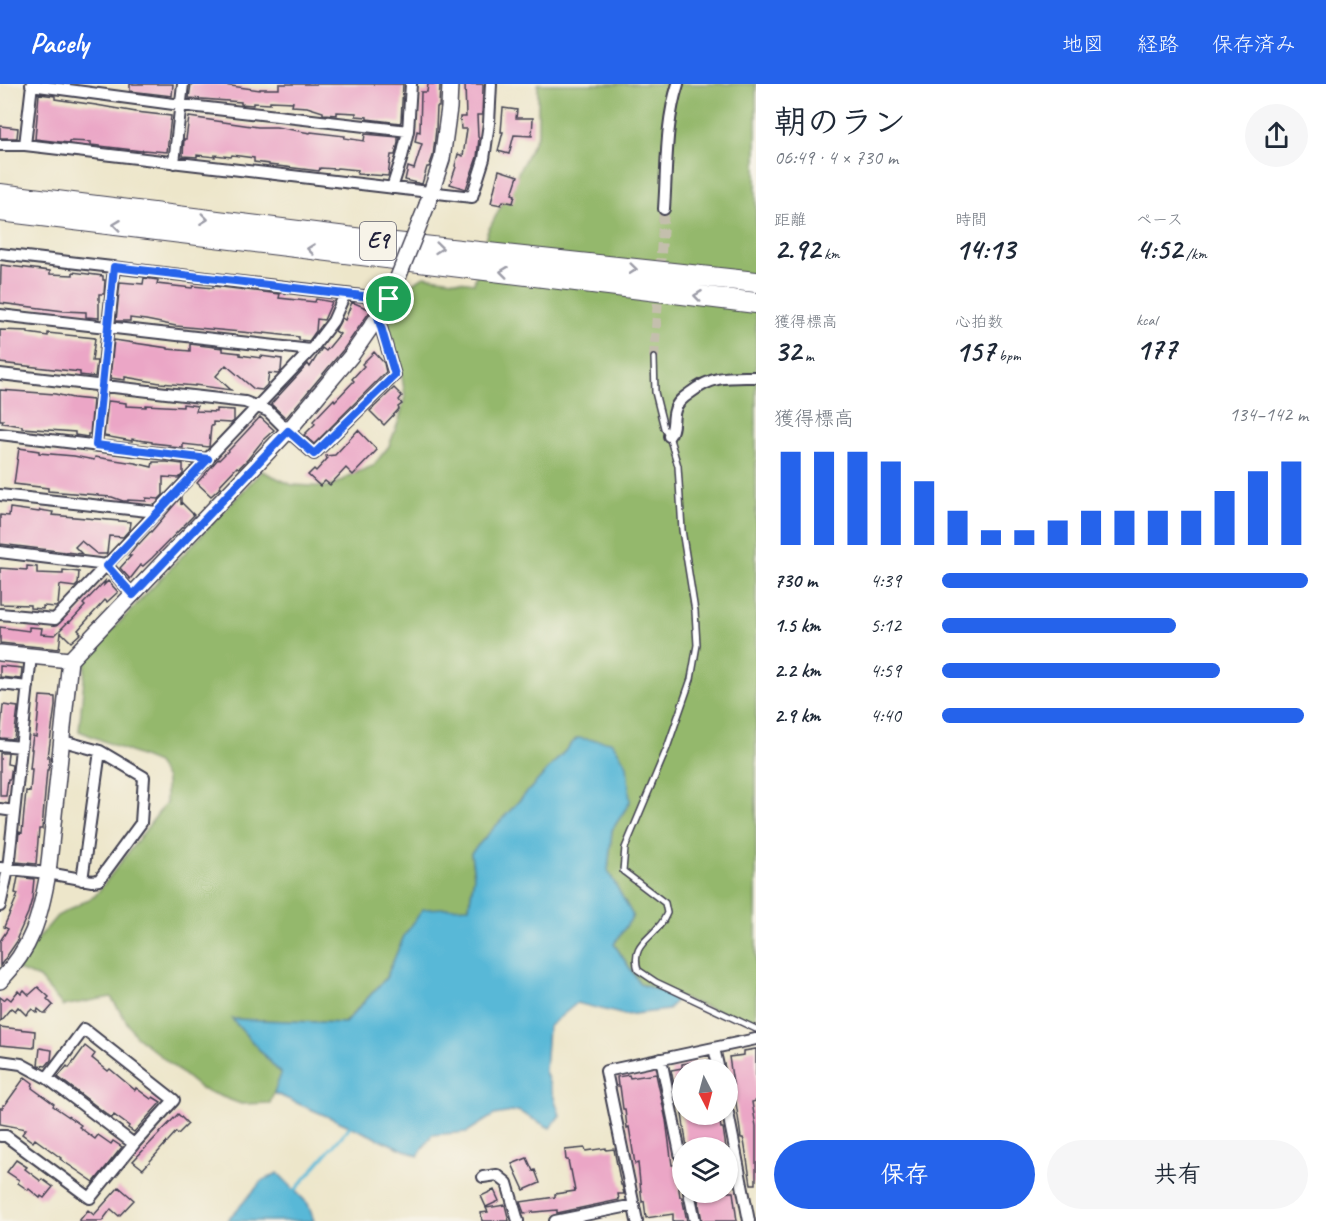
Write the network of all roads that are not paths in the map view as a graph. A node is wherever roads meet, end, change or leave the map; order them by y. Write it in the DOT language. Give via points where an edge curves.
graph roads {
  1 [pos="183,84"];
  2 [pos="411,84"];
  3 [pos="450,84"];
  4 [pos="491,84"];
  5 [pos="678,84"];
  6 [pos="31,85"];
  7 [pos="181,105"];
  8 [pos="408,131"];
  9 [pos="0,145"];
  10 [pos="25,145"];
  11 [pos="174,163"];
  12 [pos="392,188"];
  13 [pos="0,194"];
  14 [pos="429,199"];
  15 [pos="664,209"];
  16 [pos="0,211"];
  17 [pos="0,254"];
  18 [pos="114,267"];
  19 [pos="756,282"];
  20 [pos="345,294"];
  21 [pos="391,294"];
  22 [pos="756,303"];
  23 [pos="0,315"];
  24 [pos="378,317"];
  25 [pos="108,327"];
  26 [pos="311,350"];
  27 [pos="654,358"];
  28 [pos="0,374"];
  29 [pos="756,376"];
  30 [pos="102,386"];
  31 [pos="258,406"];
  32 [pos="288,431"];
  33 [pos="0,434"];
  34 [pos="669,436"];
  35 [pos="96,445"];
  36 [pos="208,459"];
  37 [pos="0,495"];
  38 [pos="157,512"];
  39 [pos="0,552"];
  40 [pos="107,566"];
  41 [pos="133,595"];
  42 [pos="0,614"];
  43 [pos="0,652"];
  44 [pos="31,656"];
  45 [pos="70,660"];
  46 [pos="0,684"];
  47 [pos="28,687"];
  48 [pos="63,741"];
  49 [pos="0,745"];
  50 [pos="21,747"];
  51 [pos="100,751"];
  52 [pos="0,809"];
  53 [pos="14,811"];
  54 [pos="4,868"];
  55 [pos="48,873"];
  56 [pos="82,880"];
  57 [pos="0,906"];
  58 [pos="0,981"];
  59 [pos="756,1029"];
  60 [pos="756,1039"];
  61 [pos="714,1048"];
  62 [pos="661,1059"];
  63 [pos="716,1059"];
  64 [pos="0,1061"];
  65 [pos="47,1078"];
  66 [pos="730,1125"];
  67 [pos="0,1136"];
  68 [pos="677,1137"];
  69 [pos="134,1144"];
  70 [pos="483,1178"];
  71 [pos="691,1203"];
  72 [pos="634,1205"];
  73 [pos="577,1219"];
  74 [pos="518,1221"];
  75 [pos="555,1221"];
  76 [pos="637,1221"];
  77 [pos="695,1221"];
  78 [pos="749,1221"];
  1 -- 7 [label="street"];
  2 -- 8 [label="street"];
  3 -- 14 [label="street" via="442,159"];
  4 -- 14 [label="street" via="484,159 472,197"];
  5 -- 15 [label="street" via="669,123"];
  6 -- 7 [label="street"];
  6 -- 10 [label="street"];
  7 -- 8 [label="street"];
  7 -- 11 [label="street"];
  8 -- 12 [label="street"];
  9 -- 10 [label="street"];
  10 -- 11 [label="street"];
  11 -- 12 [label="street"];
  12 -- 14 [label="street"];
  13 -- 19 [label="highway, E9, one-way" via="383,242"];
  14 -- 21 [label="street, bridge"];
  22 -- 16 [label="highway, E9, one-way"];
  17 -- 18 [label="street"];
  18 -- 20 [label="street"];
  18 -- 25 [label="street"];
  20 -- 21 [label="street"];
  20 -- 26 [label="street" via="333,321"];
  21 -- 24 [label="street"];
  23 -- 25 [label="street"];
  24 -- 32 [label="street"];
  24 -- 32 [label="street" via="395,375 314,454"];
  25 -- 26 [label="street"];
  25 -- 30 [label="street"];
  26 -- 31 [label="street"];
  27 -- 34 [label="lane" via="655,392"];
  28 -- 30 [label="street"];
  29 -- 34 [label="street" via="725,377 700,385 675,407"];
  30 -- 31 [label="street"];
  30 -- 35 [label="street"];
  31 -- 32 [label="street"];
  31 -- 36 [label="street"];
  32 -- 41 [label="street"];
  33 -- 35 [label="street"];
  34 -- 59 [label="lane" via="678,466 697,645 691,679 674,730 625,849 623,871 665,903 667,913 639,947 635,961 638,970 656,982"];
  35 -- 36 [label="street"];
  36 -- 38 [label="street"];
  37 -- 38 [label="street"];
  38 -- 40 [label="street"];
  39 -- 40 [label="street"];
  40 -- 41 [label="street"];
  40 -- 42 [label="street" via="55,619"];
  41 -- 45 [label="street"];
  43 -- 44 [label="street"];
  44 -- 45 [label="street"];
  44 -- 47 [label="street"];
  45 -- 48 [label="street"];
  46 -- 47 [label="street"];
  47 -- 50 [label="street"];
  48 -- 51 [label="street"];
  48 -- 55 [label="street"];
  49 -- 50 [label="street"];
  50 -- 53 [label="street"];
  51 -- 56 [label="street"];
  51 -- 56 [label="street" via="144,777 141,823 99,880"];
  52 -- 53 [label="street"];
  53 -- 54 [label="street"];
  54 -- 55 [label="street"];
  54 -- 57 [label="street"];
  55 -- 56 [label="street"];
  55 -- 58 [label="street" via="30,942"];
  60 -- 61 [label="street"];
  61 -- 62 [label="street"];
  61 -- 63 [label="street"];
  62 -- 68 [label="street"];
  62 -- 72 [label="street" via="606,1071"];
  64 -- 65 [label="street" via="21,1064"];
  65 -- 69 [label="street"];
  65 -- 69 [label="street" via="84,1029 174,1100"];
  66 -- 78 [label="street"];
  67 -- 69 [label="street" via="6,1136 90,1198"];
  70 -- 74 [label="street" via="497,1174 507,1183"];
  71 -- 77 [label="street"];
  72 -- 73 [label="street"];
  72 -- 76 [label="street"];
  73 -- 75 [label="street"];
}
